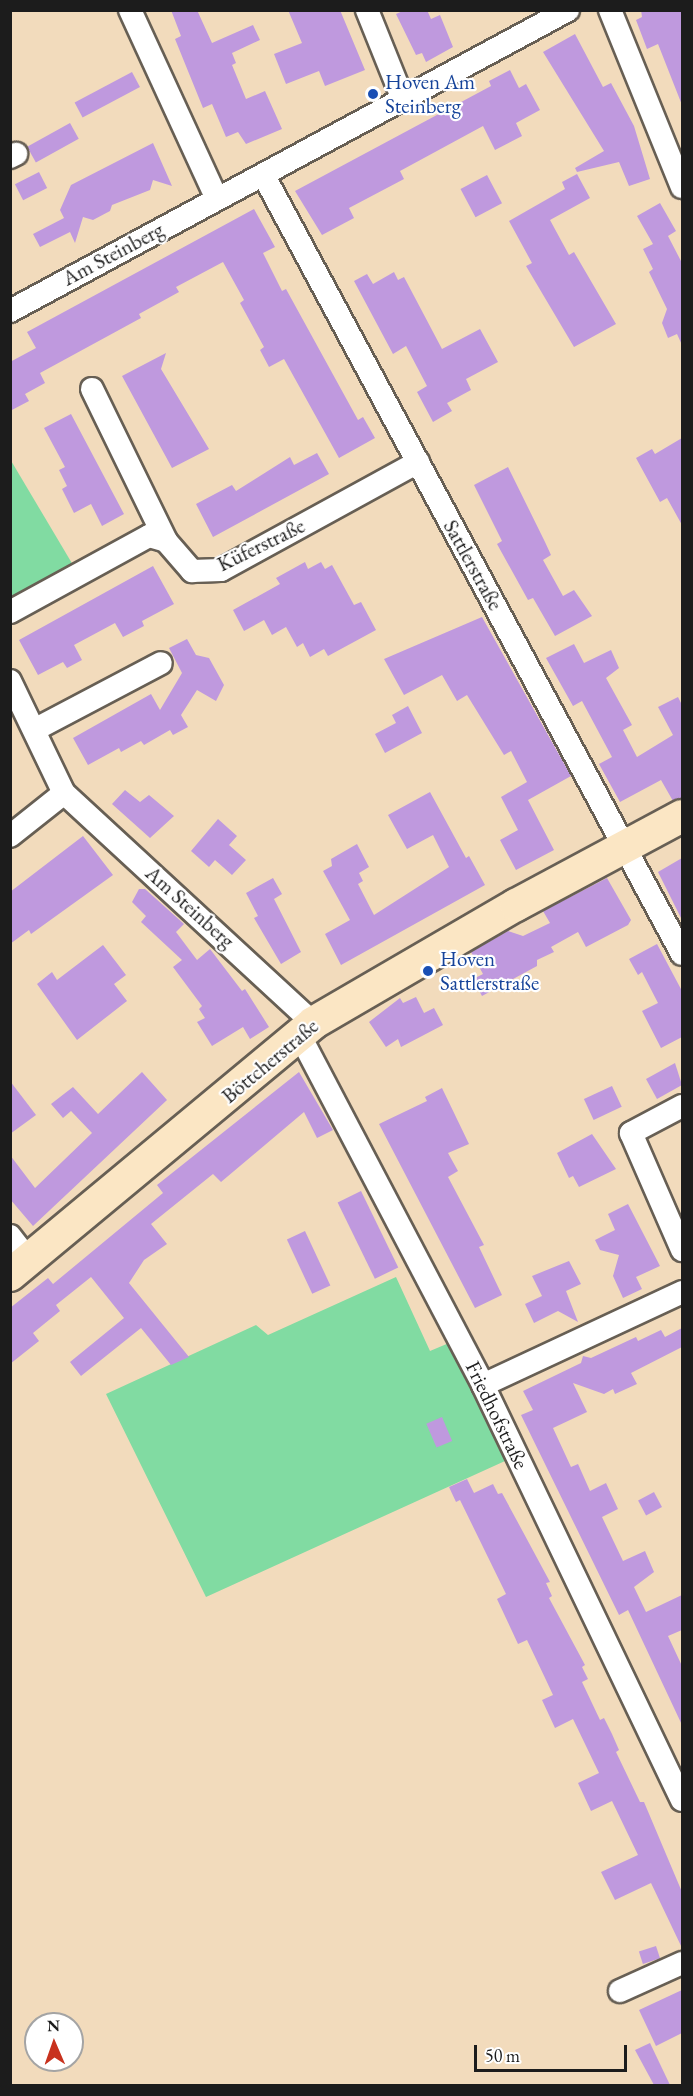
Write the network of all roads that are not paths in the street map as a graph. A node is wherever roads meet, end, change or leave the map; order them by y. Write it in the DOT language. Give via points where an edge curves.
graph roads {
  1 [pos="130,10"];
  2 [pos="368,10"];
  3 [pos="568,10"];
  4 [pos="610,10"];
  5 [pos="402,97"];
  6 [pos="264,176"];
  7 [pos="682,187"];
  8 [pos="216,197"];
  9 [pos="10,311"];
  10 [pos="92,389"];
  11 [pos="418,462"];
  12 [pos="166,540"];
  13 [pos="10,612"];
  14 [pos="161,663"];
  15 [pos="10,681"];
  16 [pos="36,729"];
  17 [pos="64,793"];
  18 [pos="682,816"];
  19 [pos="10,836"];
  20 [pos="626,846"];
  21 [pos="682,954"];
  22 [pos="306,1030"];
  23 [pos="682,1106"];
  24 [pos="10,1236"];
  25 [pos="682,1250"];
  26 [pos="20,1268"];
  27 [pos="682,1292"];
  28 [pos="483,1385"];
  29 [pos="682,1800"];
  30 [pos="682,1963"];
  31 [pos="620,1991"];
  1 -- 8 [label="street"];
  2 -- 5 [label="street"];
  3 -- 5 [label="street, Am Steinberg"];
  4 -- 7 [label="street"];
  5 -- 6 [label="street, Am Steinberg"];
  6 -- 8 [label="street, Am Steinberg"];
  6 -- 11 [label="street, Sattlerstraße"];
  8 -- 9 [label="street, Am Steinberg"];
  10 -- 12 [label="street, Küferstraße"];
  11 -- 12 [label="street, Küferstraße" via="221,570 192,571"];
  11 -- 20 [label="street, Sattlerstraße"];
  12 -- 13 [label="street" via="149,536"];
  14 -- 16 [label="street"];
  15 -- 16 [label="street, Am Steinberg"];
  16 -- 17 [label="street, Am Steinberg"];
  17 -- 19 [label="street"];
  17 -- 22 [label="street, Am Steinberg"];
  18 -- 20 [label="main road, Böttcherstraße"];
  20 -- 21 [label="street, Sattlerstraße"];
  20 -- 22 [label="main road, Böttcherstraße"];
  22 -- 26 [label="main road, Böttcherstraße"];
  22 -- 28 [label="street, Friedhofstraße"];
  23 -- 25 [label="street" via="631,1133"];
  24 -- 26 [label="street"];
  27 -- 28 [label="street"];
  28 -- 29 [label="street, Friedhofstraße"];
  30 -- 31 [label="street"];
}
